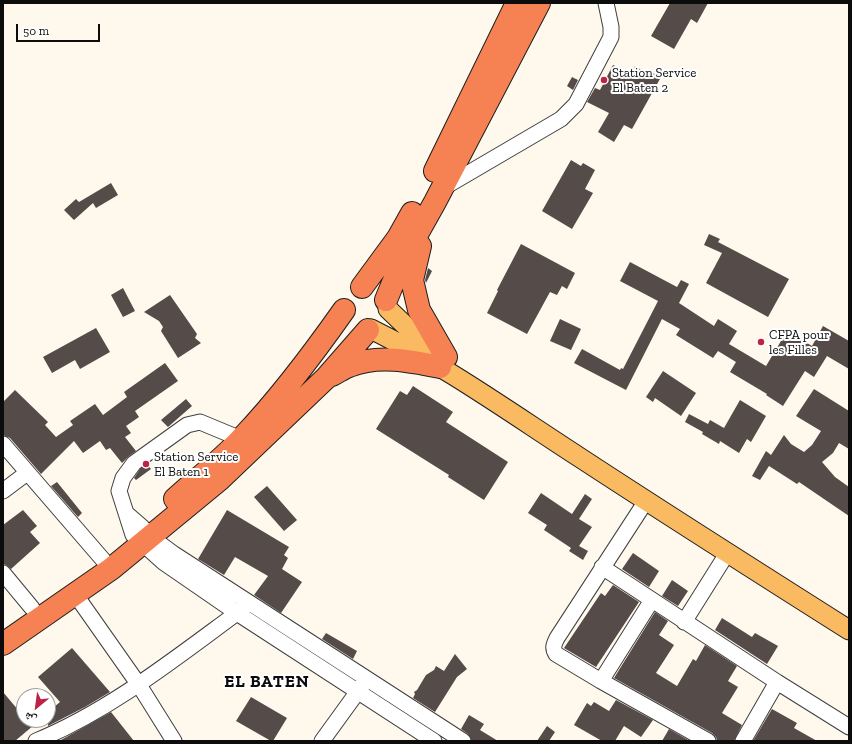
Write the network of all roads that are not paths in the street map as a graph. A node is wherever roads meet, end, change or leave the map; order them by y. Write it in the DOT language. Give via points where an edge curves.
graph roads {
  1 [pos="517,3"];
  2 [pos="539,3"];
  3 [pos="606,3"];
  4 [pos="439,196"];
  5 [pos="362,287"];
  6 [pos="387,305"];
  7 [pos="344,310"];
  8 [pos="370,329"];
  9 [pos="443,362"];
  10 [pos="326,378"];
  11 [pos="242,439"];
  12 [pos="3,444"];
  13 [pos="27,473"];
  14 [pos="3,490"];
  15 [pos="646,501"];
  16 [pos="139,531"];
  17 [pos="705,531"];
  18 [pos="728,552"];
  19 [pos="107,563"];
  20 [pos="602,567"];
  21 [pos="3,573"];
  22 [pos="75,594"];
  23 [pos="652,600"];
  24 [pos="248,601"];
  25 [pos="32,608"];
  26 [pos="237,613"];
  27 [pos="849,617"];
  28 [pos="684,622"];
  29 [pos="3,627"];
  30 [pos="849,630"];
  31 [pos="3,644"];
  32 [pos="367,679"];
  33 [pos="601,681"];
  34 [pos="777,682"];
  35 [pos="139,684"];
  36 [pos="357,692"];
  37 [pos="849,727"];
  38 [pos="442,735"];
  39 [pos="63,736"];
  40 [pos="36,741"];
  41 [pos="174,741"];
  42 [pos="322,741"];
  43 [pos="434,741"];
  44 [pos="463,741"];
  45 [pos="708,741"];
  46 [pos="743,741"];
  1 -- 5 [label="highway" via="428,185 398,238"];
  2 -- 4 [label="highway"];
  3 -- 4 [label="street" via="611,27 610,37 576,104 562,119"];
  4 -- 6 [label="highway" via="402,261"];
  4 -- 9 [label="highway" via="418,251 412,280 419,310"];
  5 -- 6 [label="highway" via="372,287 381,292"];
  5 -- 7 [label="highway" via="348,295"];
  6 -- 8 [label="highway" via="382,323"];
  6 -- 9 [label="main road"];
  7 -- 8 [label="highway" via="350,323 355,327"];
  7 -- 11 [label="highway" via="315,351"];
  8 -- 9 [label="main road"];
  8 -- 10 [label="highway"];
  9 -- 10 [label="highway" via="393,359 368,361 349,365"];
  9 -- 15 [label="main road"];
  9 -- 17 [label="main road"];
  10 -- 16 [label="highway" via="220,480"];
  11 -- 16 [label="highway"];
  11 -- 16 [label="street" via="200,422 187,425 134,463 119,491"];
  12 -- 13 [label="street"];
  13 -- 14 [label="street"];
  13 -- 19 [label="street"];
  15 -- 17 [label="main road"];
  15 -- 20 [label="street"];
  16 -- 19 [label="highway"];
  16 -- 24 [label="street"];
  16 -- 26 [label="street" via="163,562"];
  17 -- 18 [label="main road"];
  17 -- 27 [label="main road"];
  18 -- 28 [label="street"];
  18 -- 30 [label="main road"];
  19 -- 22 [label="highway"];
  19 -- 25 [label="highway"];
  20 -- 23 [label="street"];
  20 -- 33 [label="street" via="557,638 553,650"];
  21 -- 25 [label="street"];
  22 -- 31 [label="highway"];
  22 -- 35 [label="street"];
  23 -- 28 [label="street"];
  23 -- 33 [label="street"];
  24 -- 26 [label="street"];
  24 -- 32 [label="street"];
  25 -- 29 [label="highway"];
  26 -- 35 [label="street"];
  26 -- 36 [label="street"];
  28 -- 34 [label="street"];
  32 -- 36 [label="street"];
  32 -- 38 [label="street"];
  33 -- 45 [label="street"];
  34 -- 37 [label="street"];
  34 -- 46 [label="street"];
  35 -- 39 [label="street"];
  35 -- 41 [label="street"];
  36 -- 42 [label="street"];
  36 -- 43 [label="street"];
  38 -- 44 [label="street"];
  39 -- 40 [label="street"];
}
